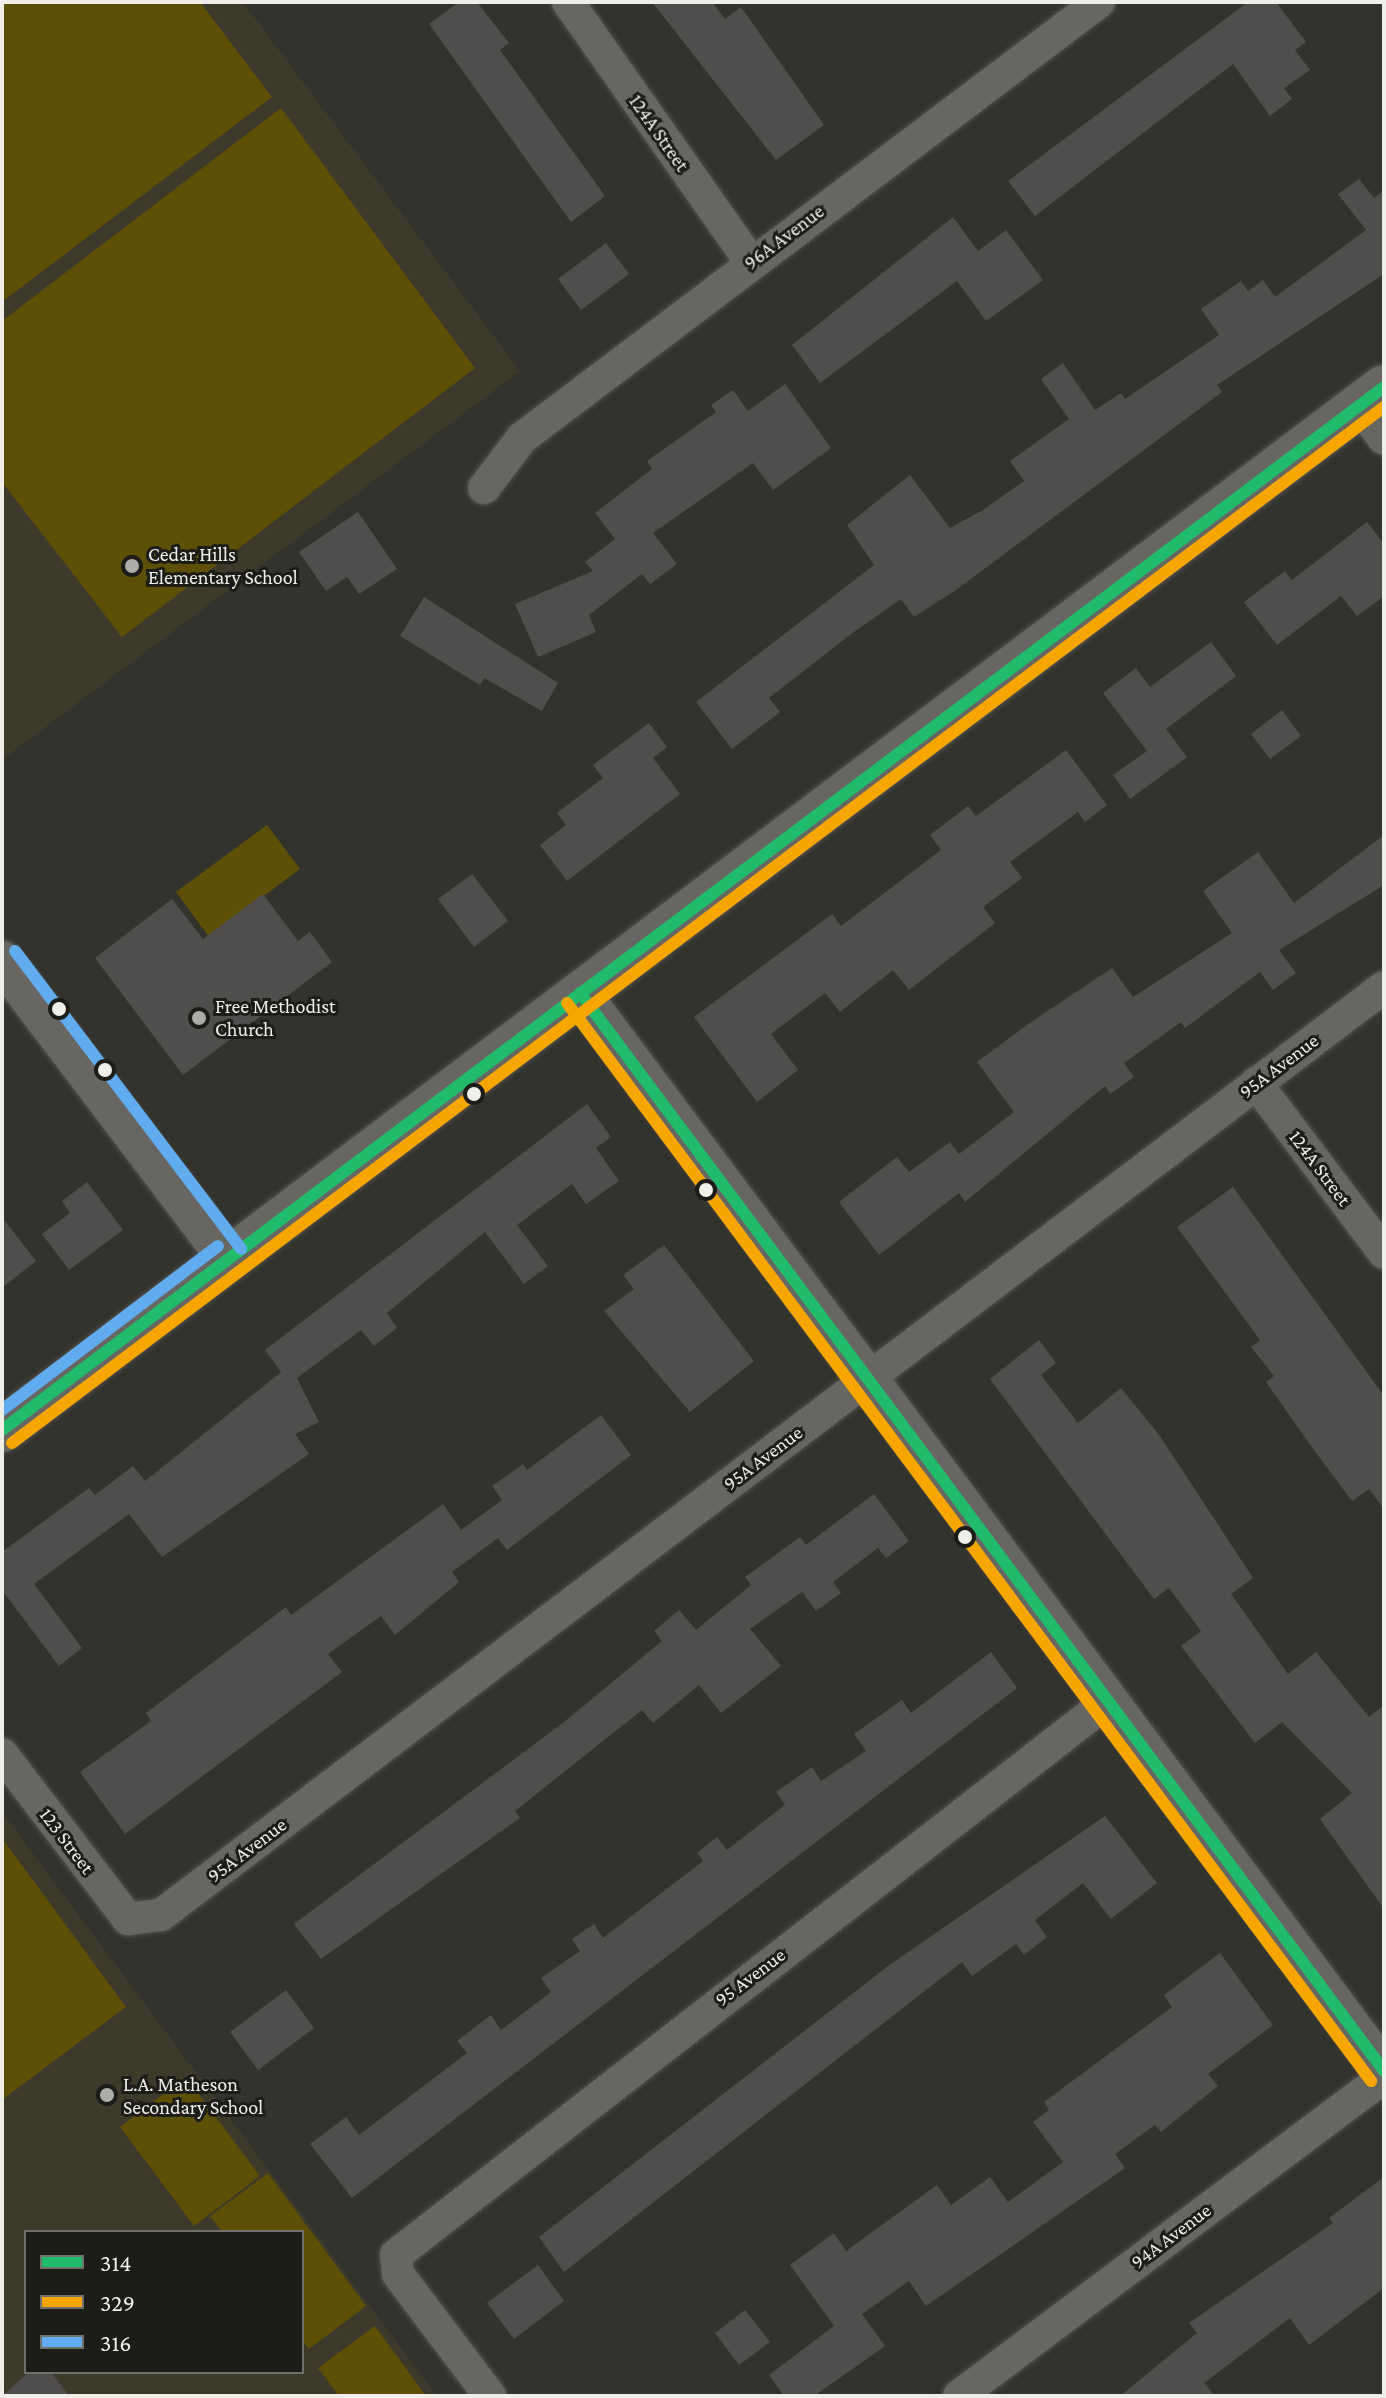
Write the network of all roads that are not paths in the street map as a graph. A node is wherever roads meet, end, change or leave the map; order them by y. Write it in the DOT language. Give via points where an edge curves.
graph roads {
  1 [pos="568,2"];
  2 [pos="1099,2"];
  3 [pos="751,262"];
  4 [pos="1376,410"];
  5 [pos="484,488"];
  6 [pos="2,961"];
  7 [pos="1384,987"];
  8 [pos="580,993"];
  9 [pos="1256,1083"];
  10 [pos="1384,1253"];
  11 [pos="228,1259"];
  12 [pos="869,1377"];
  13 [pos="2,1430"];
  14 [pos="1107,1702"];
  15 [pos="2,1754"];
  16 [pos="138,1922"];
  17 [pos="1384,2074"];
  18 [pos="490,2396"];
  19 [pos="959,2396"];
  1 -- 3 [label="street, 124A Street"];
  2 -- 3 [label="street, 96A Avenue"];
  3 -- 5 [label="street, 96A Avenue" via="522,438"];
  4 -- 8 [label="main road"];
  6 -- 11 [label="street"];
  7 -- 9 [label="street, 95A Avenue"];
  8 -- 11 [label="main road"];
  8 -- 12 [label="street"];
  9 -- 10 [label="street, 124A Street"];
  9 -- 12 [label="street, 95A Avenue"];
  11 -- 13 [label="main road"];
  12 -- 14 [label="street"];
  12 -- 16 [label="street, 95A Avenue" via="161,1915"];
  14 -- 17 [label="street"];
  14 -- 18 [label="street, 95 Avenue" via="396,2255 398,2274"];
  15 -- 16 [label="street, 123 Street" via="117,1907"];
  17 -- 19 [label="street, 94A Avenue"];
}
